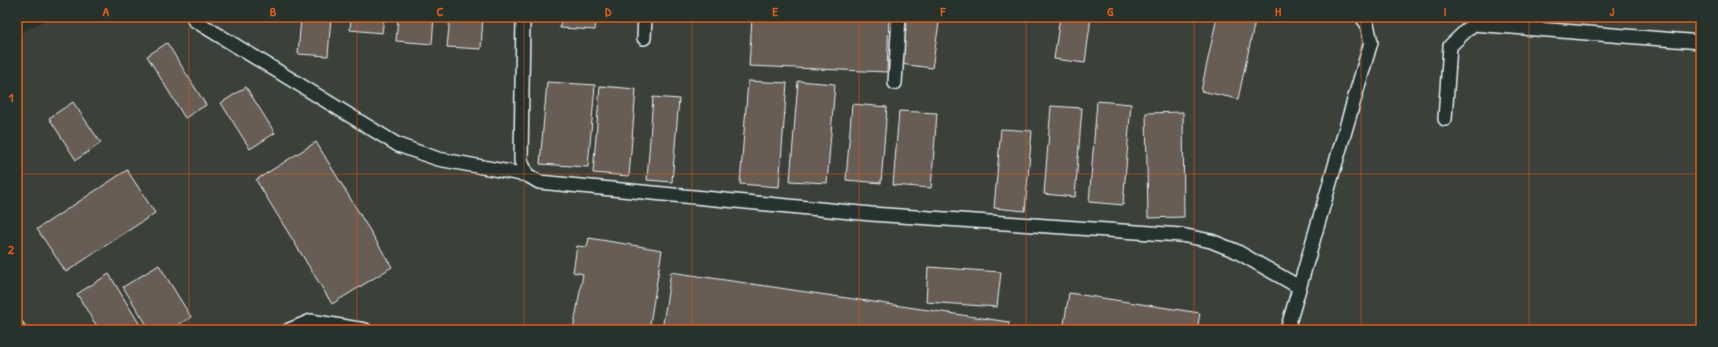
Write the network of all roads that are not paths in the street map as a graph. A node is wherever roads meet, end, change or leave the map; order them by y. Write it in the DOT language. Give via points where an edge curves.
graph roads {
  1 [pos="523,17"];
  2 [pos="645,17"];
  3 [pos="899,17"];
  4 [pos="1362,17"];
  5 [pos="194,20"];
  6 [pos="644,38"];
  7 [pos="1701,42"];
  8 [pos="895,83"];
  9 [pos="1445,120"];
  10 [pos="527,175"];
  11 [pos="1299,287"];
  12 [pos="17,327"];
  13 [pos="19,330"];
  14 [pos="289,330"];
  15 [pos="365,330"];
  16 [pos="1287,330"];
  1 -- 10 [label="lane" via="520,146 521,161"];
  2 -- 6 [label="lane"];
  3 -- 8 [label="lane"];
  4 -- 11 [label="lane" via="1371,42"];
  5 -- 10 [label="lane" via="398,145 438,159"];
  7 -- 9 [label="lane" via="1472,24 1450,46"];
  10 -- 11 [label="lane" via="539,182 855,212 1181,235 1211,241 1236,251"];
  11 -- 16 [label="lane"];
  12 -- 13 [label="lane"];
  14 -- 15 [label="lane" via="311,321"];
}
